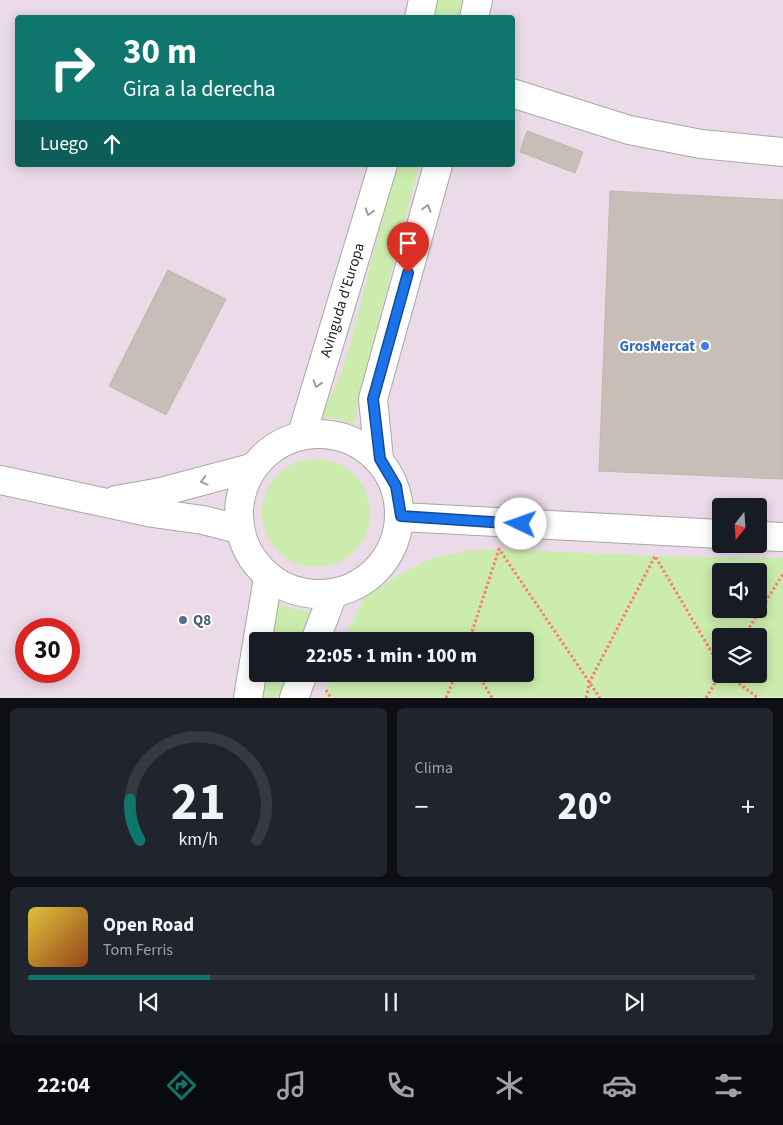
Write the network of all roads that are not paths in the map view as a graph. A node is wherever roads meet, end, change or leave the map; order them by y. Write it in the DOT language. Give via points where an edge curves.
graph roads {
  1 [pos="423,0"];
  2 [pos="478,0"];
  3 [pos="420,15"];
  4 [pos="475,15"];
  5 [pos="515,94"];
  6 [pos="783,152"];
  7 [pos="382,167"];
  8 [pos="437,167"];
  9 [pos="302,434"];
  10 [pos="380,459"];
  11 [pos="251,468"];
  12 [pos="0,480"];
  13 [pos="103,502"];
  14 [pos="401,516"];
  15 [pos="238,529"];
  16 [pos="712,533"];
  17 [pos="768,536"];
  18 [pos="783,537"];
  19 [pos="268,578"];
  20 [pos="333,594"];
  21 [pos="318,632"];
  22 [pos="300,682"];
  23 [pos="248,698"];
  24 [pos="294,698"];
  1 -- 3 [label="street"];
  2 -- 4 [label="street"];
  5 -- 6 [label="street" via="629,130 701,144"];
  7 -- 9 [label="street, Avinguda d'Europa, one-way"];
  10 -- 8 [label="street, one-way" via="373,399"];
  9 -- 10 [label="street" via="342,436"];
  9 -- 11 [label="street" via="273,446"];
  10 -- 14 [label="street" via="396,486"];
  11 -- 13 [label="street, one-way" via="161,492"];
  11 -- 15 [label="street" via="239,497"];
  12 -- 13 [label="street"];
  13 -- 15 [label="street"];
  14 -- 16 [label="street"];
  14 -- 20 [label="street" via="389,556 364,582"];
  15 -- 19 [label="street"];
  17 -- 18 [label="street"];
  19 -- 20 [label="street" via="298,593"];
  19 -- 23 [label="street"];
  20 -- 21 [label="street"];
  22 -- 24 [label="street"];
}
